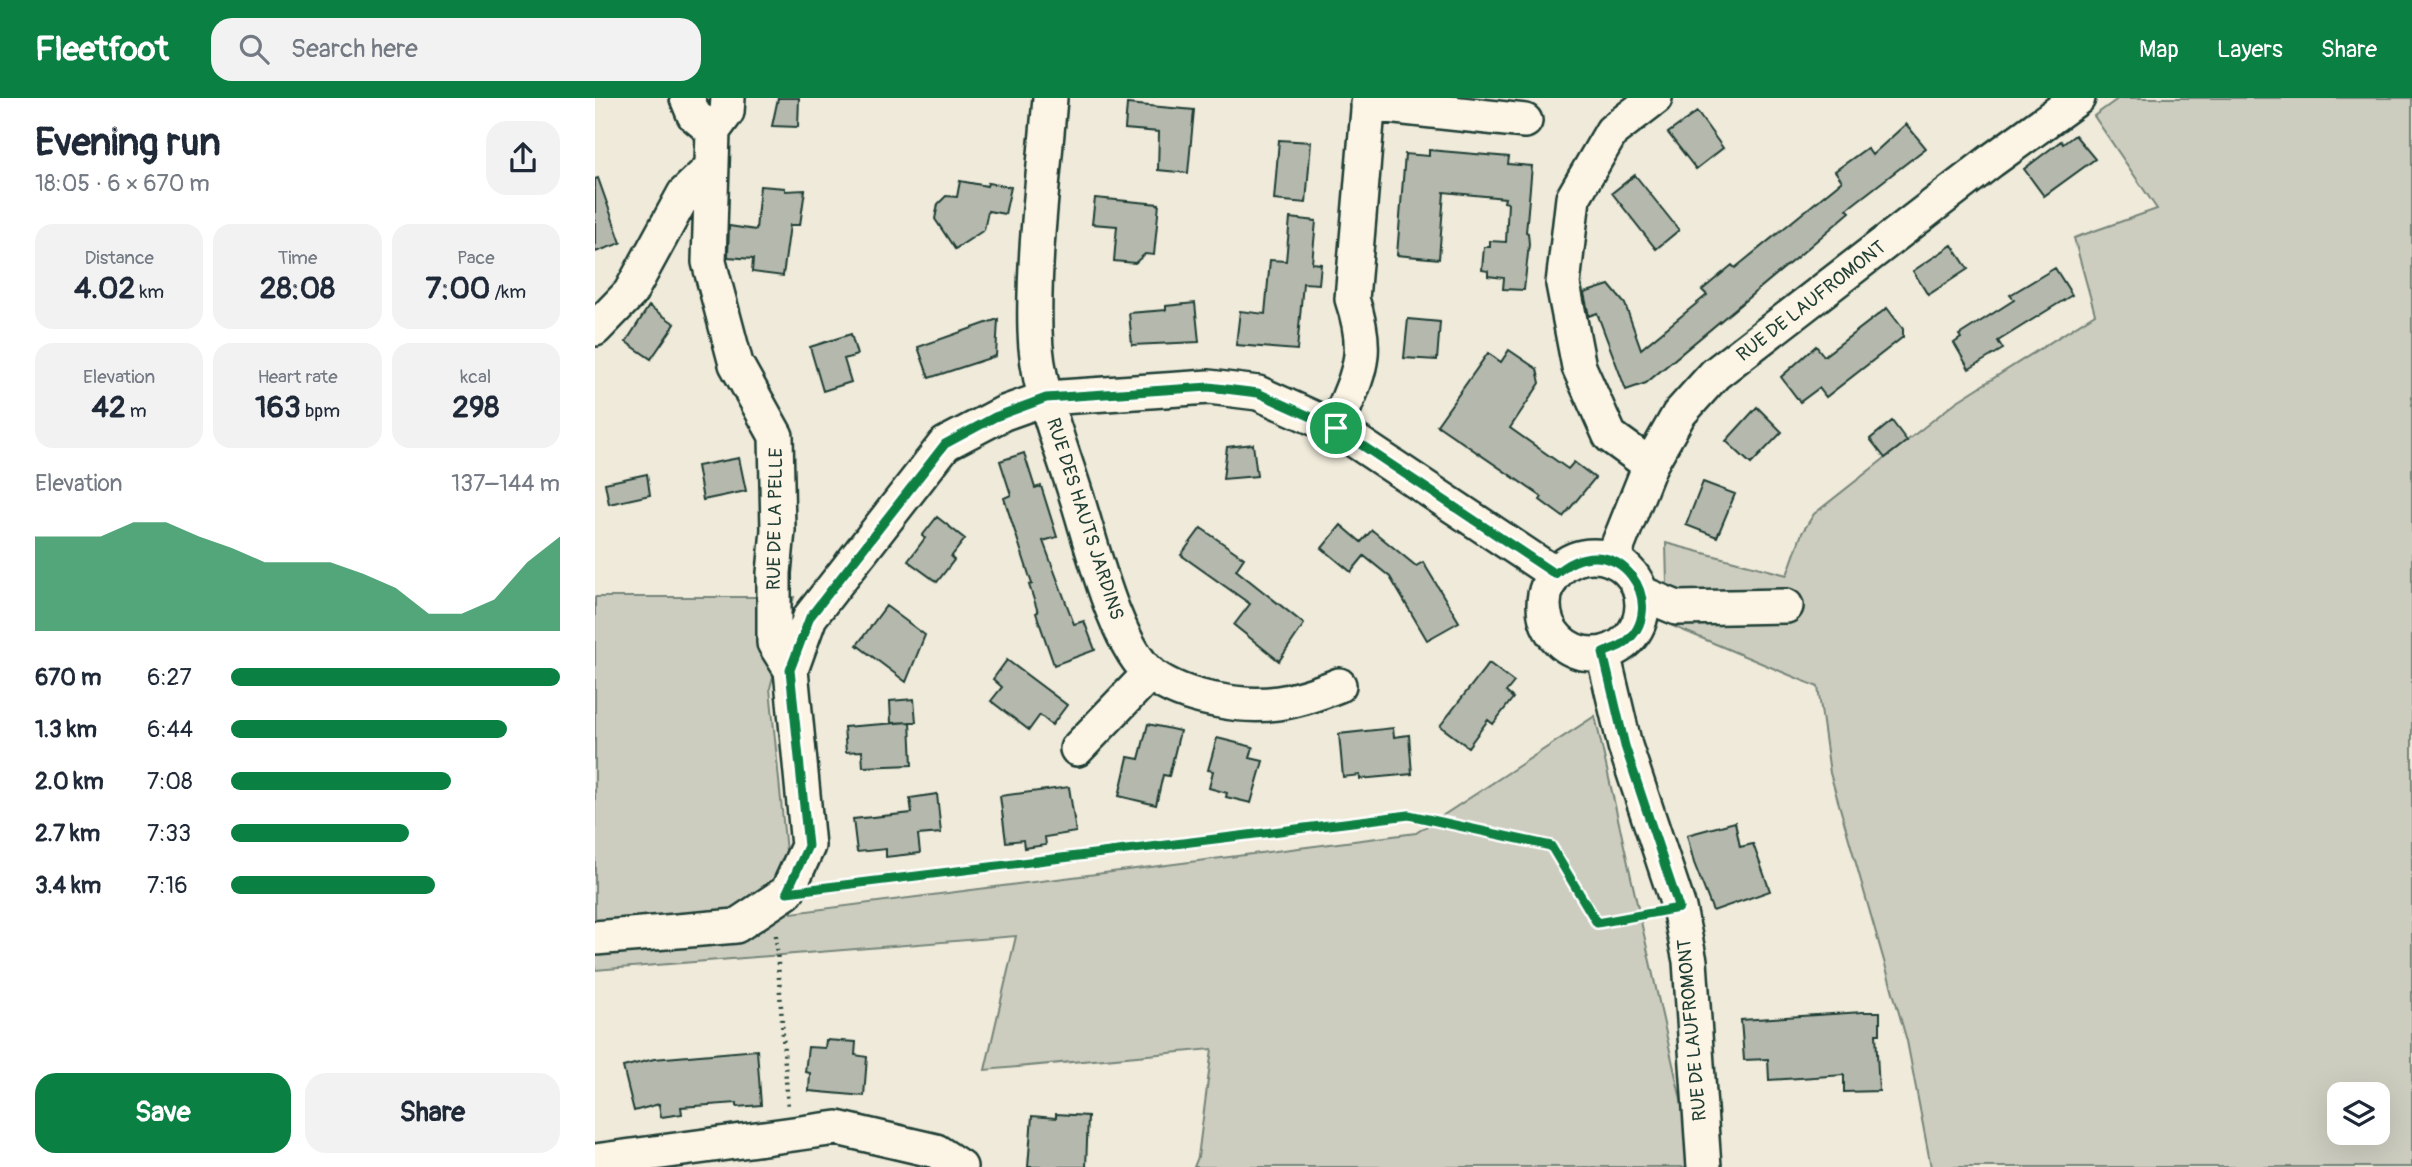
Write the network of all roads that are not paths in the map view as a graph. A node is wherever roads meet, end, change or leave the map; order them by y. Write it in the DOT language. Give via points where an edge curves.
graph roads {
  1 [pos="687,98"];
  2 [pos="728,98"];
  3 [pos="1050,98"];
  4 [pos="1655,98"];
  5 [pos="2078,98"];
  6 [pos="1369,101"];
  7 [pos="1525,121"];
  8 [pos="713,131"];
  9 [pos="712,167"];
  10 [pos="595,329"];
  11 [pos="1046,398"];
  12 [pos="1336,428"];
  13 [pos="1650,465"];
  14 [pos="1612,560"];
  15 [pos="1555,574"];
  16 [pos="1641,593"];
  17 [pos="1786,606"];
  18 [pos="1603,653"];
  19 [pos="790,670"];
  20 [pos="1150,673"];
  21 [pos="1339,685"];
  22 [pos="1077,749"];
  23 [pos="595,938"];
  24 [pos="600,1163"];
  25 [pos="960,1167"];
  26 [pos="1704,1167"];
  1 -- 8 [label="street" via="694,115"];
  2 -- 8 [label="street, RUE DE LA PELLE" via="727,113"];
  3 -- 11 [label="street, RUE DES HAUTS JARDINS" via="1034,334"];
  4 -- 13 [label="street" via="1612,131 1573,198 1563,284 1579,367 1610,436"];
  5 -- 13 [label="street, RUE DE LAUFROMONT" via="1715,374 1679,414"];
  6 -- 7 [label="street"];
  6 -- 12 [label="street" via="1352,299 1362,328 1362,362"];
  8 -- 9 [label="street, RUE DE LA PELLE"];
  9 -- 10 [label="street" via="684,194 629,293"];
  9 -- 19 [label="street, RUE DE LA PELLE" via="709,262 736,364 776,436 774,643"];
  11 -- 12 [label="street" via="1209,387 1258,393"];
  11 -- 19 [label="street" via="995,417 945,444 810,617"];
  11 -- 20 [label="street, RUE DES HAUTS JARDINS" via="1115,619"];
  12 -- 15 [label="street"];
  13 -- 14 [label="street, RUE DE LAUFROMONT"];
  14 -- 15 [label="street" via="1584,557 1568,562"];
  14 -- 16 [label="street" via="1627,569"];
  15 -- 18 [label="street" via="1546,589 1544,610 1549,627 1574,650"];
  16 -- 17 [label="street" via="1677,608"];
  16 -- 18 [label="street" via="1642,610 1635,631 1623,644"];
  18 -- 26 [label="street, RUE DE LAUFROMONT" via="1625,746 1679,908 1690,961"];
  19 -- 23 [label="street" via="808,846 779,898 736,926"];
  20 -- 21 [label="street, RUE DES HAUTS JARDINS" via="1181,691 1245,706 1301,701"];
  20 -- 22 [label="street"];
  24 -- 25 [label="street" via="837,1128 936,1152"];
}
